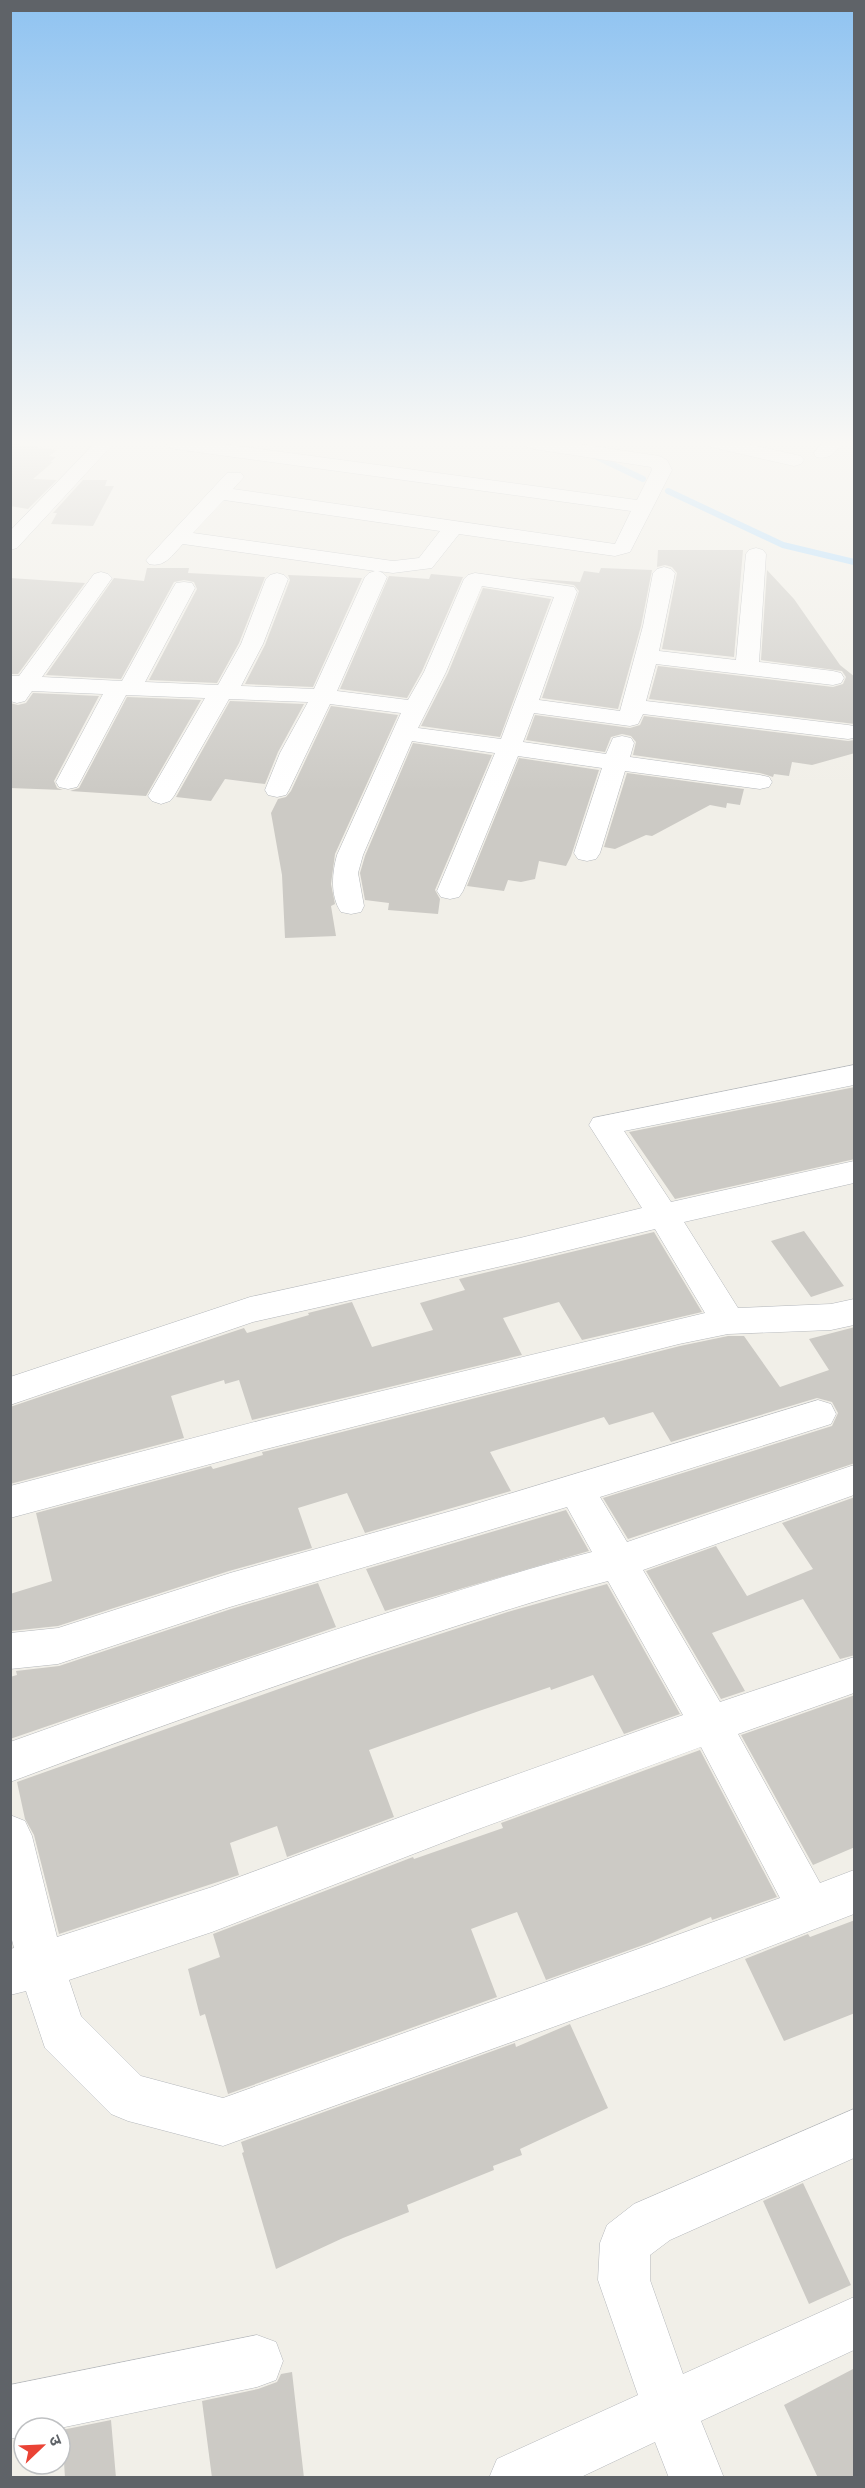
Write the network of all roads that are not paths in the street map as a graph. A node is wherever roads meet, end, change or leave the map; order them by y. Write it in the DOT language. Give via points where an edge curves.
graph roads {
  1 [pos="336,559"];
  2 [pos="429,559"];
  3 [pos="756,559"];
  4 [pos="664,573"];
  5 [pos="376,577"];
  6 [pos="101,579"];
  7 [pos="277,579"];
  8 [pos="184,588"];
  9 [pos="646,656"];
  10 [pos="747,667"];
  11 [pos="833,678"];
  12 [pos="19,683"];
  13 [pos="124,687"];
  14 [pos="226,692"];
  15 [pos="322,696"];
  16 [pos="10,705"];
  17 [pos="524,705"];
  18 [pos="415,708"];
  19 [pos="632,713"];
  20 [pos="848,732"];
  21 [pos="404,733"];
  22 [pos="509,749"];
  23 [pos="615,762"];
  24 [pos="68,782"];
  25 [pos="760,782"];
  26 [pos="276,790"];
  27 [pos="160,796"];
  28 [pos="587,853"];
  29 [pos="450,891"];
  30 [pos="351,906"];
  31 [pos="855,1075"];
  32 [pos="855,1172"];
  33 [pos="663,1215"];
  34 [pos="855,1312"];
  35 [pos="728,1321"];
  36 [pos="10,1391"];
  37 [pos="818,1414"];
  38 [pos="855,1480"];
  39 [pos="576,1489"];
  40 [pos="10,1502"];
  41 [pos="618,1562"];
  42 [pos="10,1651"];
  43 [pos="855,1675"];
  44 [pos="710,1724"];
  45 [pos="10,1761"];
  46 [pos="10,1836"];
  47 [pos="855,1892"];
  48 [pos="810,1909"];
  49 [pos="26,1968"];
  50 [pos="855,2133"];
  51 [pos="855,2323"];
  52 [pos="257,2361"];
  53 [pos="669,2408"];
  54 [pos="10,2412"];
  55 [pos="516,2478"];
  56 [pos="697,2478"];
  1 -- 2 [label="street" via="393,567 425,564"];
  3 -- 10 [label="street"];
  4 -- 9 [label="street"];
  5 -- 15 [label="street"];
  6 -- 12 [label="street"];
  7 -- 14 [label="street" via="257,631"];
  8 -- 13 [label="street"];
  9 -- 10 [label="street"];
  9 -- 19 [label="street"];
  10 -- 11 [label="street"];
  12 -- 13 [label="street"];
  12 -- 16 [label="street"];
  13 -- 14 [label="street"];
  13 -- 24 [label="street"];
  14 -- 15 [label="street"];
  14 -- 27 [label="street" via="216,699"];
  15 -- 18 [label="street"];
  15 -- 26 [label="street"];
  17 -- 18 [label="street" via="566,592 476,579"];
  17 -- 19 [label="street"];
  17 -- 22 [label="street"];
  18 -- 21 [label="street"];
  19 -- 20 [label="street"];
  19 -- 23 [label="street"];
  21 -- 22 [label="street"];
  21 -- 30 [label="street" via="350,855 345,873"];
  22 -- 23 [label="street"];
  22 -- 29 [label="street" via="465,846"];
  23 -- 25 [label="street"];
  23 -- 28 [label="street"];
  31 -- 33 [label="street" via="604,1125"];
  32 -- 33 [label="street"];
  33 -- 35 [label="street"];
  33 -- 36 [label="street" via="250,1310"];
  34 -- 35 [label="street" via="831,1317"];
  35 -- 40 [label="street" via="266,1434"];
  37 -- 39 [label="street"];
  38 -- 41 [label="street"];
  39 -- 41 [label="street"];
  39 -- 42 [label="street" via="242,1586 58,1646"];
  41 -- 44 [label="street"];
  41 -- 45 [label="street" via="554,1578 371,1636"];
  43 -- 44 [label="street"];
  44 -- 48 [label="street"];
  44 -- 49 [label="street" via="201,1914"];
  46 -- 49 [label="street"];
  47 -- 48 [label="street"];
  48 -- 49 [label="street" via="223,2122 128,2097 62,2031"];
  50 -- 53 [label="street" via="652,2222 626,2243 624,2280"];
  51 -- 53 [label="street"];
  52 -- 54 [label="street"];
  53 -- 55 [label="street"];
  53 -- 56 [label="street"];
}
